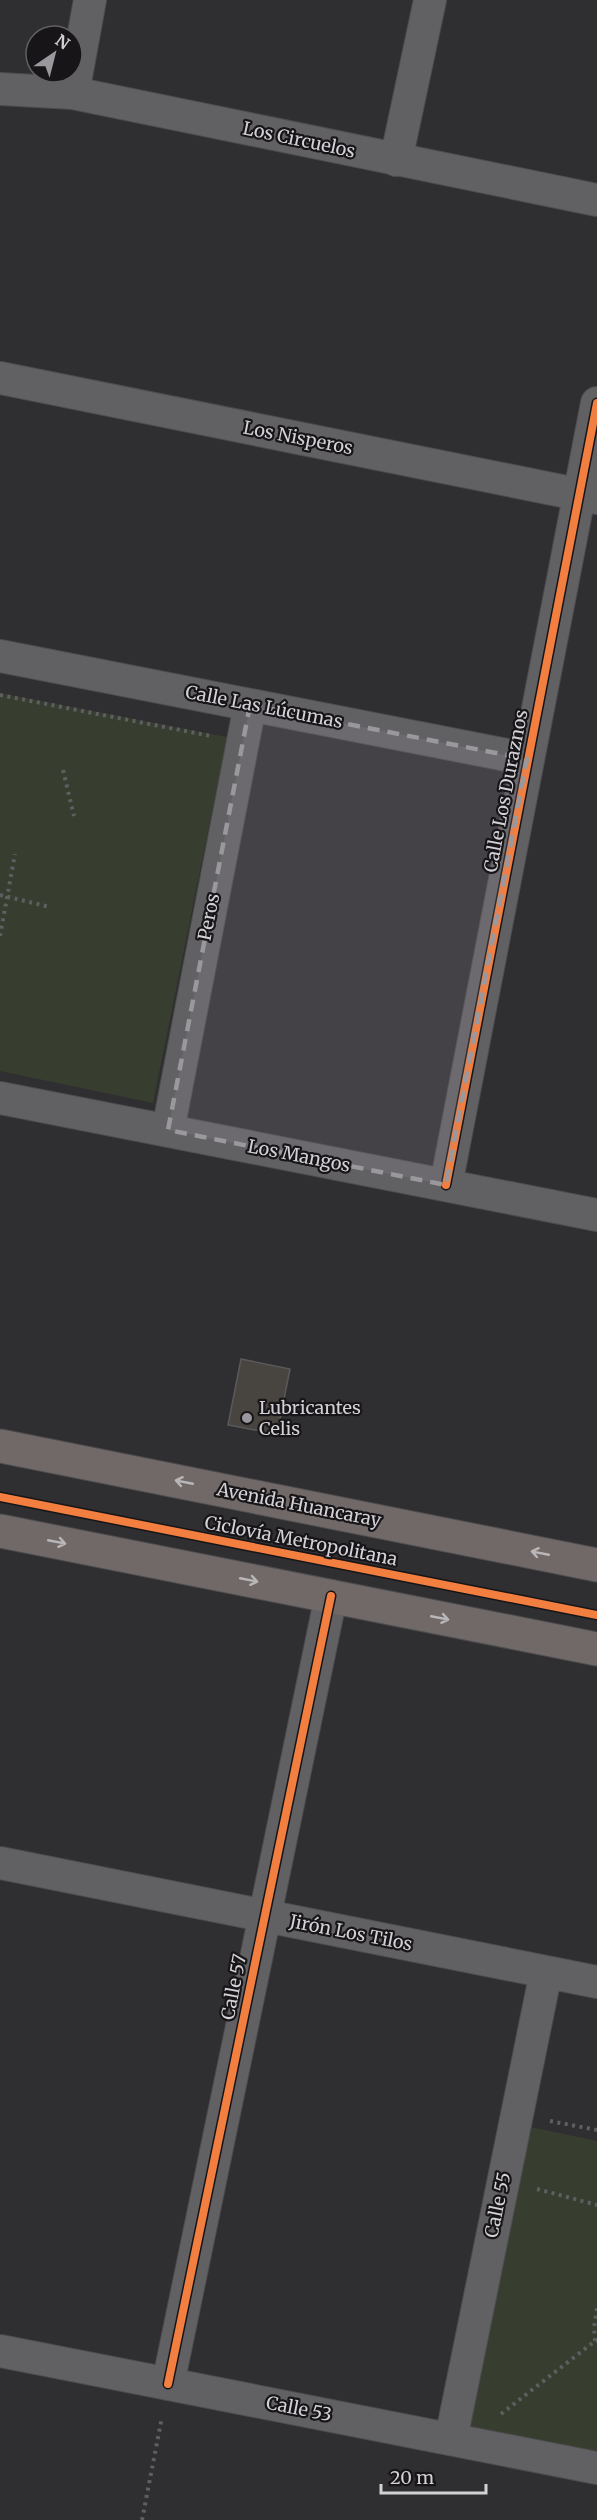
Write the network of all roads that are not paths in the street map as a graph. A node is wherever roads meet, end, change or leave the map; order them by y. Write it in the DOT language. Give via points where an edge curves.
graph roads {
  1 [pos="90,0"];
  2 [pos="430,0"];
  3 [pos="0,89"];
  4 [pos="73,93"];
  5 [pos="396,160"];
  6 [pos="597,200"];
  7 [pos="0,378"];
  8 [pos="597,403"];
  9 [pos="588,496"];
  10 [pos="0,656"];
  11 [pos="250,705"];
  12 [pos="527,759"];
  13 [pos="0,1098"];
  14 [pos="168,1130"];
  15 [pos="446,1185"];
  16 [pos="597,1215"];
  17 [pos="0,1446"];
  18 [pos="0,1531"];
  19 [pos="597,1564"];
  20 [pos="331,1596"];
  21 [pos="597,1649"];
  22 [pos="0,1863"];
  23 [pos="264,1915"];
  24 [pos="546,1972"];
  25 [pos="597,1982"];
  26 [pos="0,2351"];
  27 [pos="168,2384"];
  28 [pos="465,2442"];
  29 [pos="597,2468"];
  1 -- 4 [label="street"];
  2 -- 5 [label="street"];
  3 -- 4 [label="street, Los Circuelos"];
  4 -- 5 [label="street, Los Circuelos"];
  5 -- 6 [label="street, Los Circuelos"];
  7 -- 9 [label="street, Los Nisperos"];
  8 -- 9 [label="street, Calle Los Duraznos"];
  9 -- 12 [label="street, Calle Los Duraznos"];
  10 -- 11 [label="street, Calle Las Lúcumas"];
  11 -- 12 [label="street, Calle Las Lúcumas"];
  11 -- 14 [label="street, Peros"];
  12 -- 15 [label="street, Calle Los Duraznos"];
  13 -- 14 [label="street, Los Mangos"];
  14 -- 15 [label="street, Los Mangos"];
  15 -- 16 [label="street, Los Mangos"];
  19 -- 17 [label="main road, Avenida Huancaray, one-way"];
  18 -- 20 [label="main road, one-way"];
  20 -- 21 [label="main road, one-way"];
  20 -- 23 [label="street, Calle 57"];
  22 -- 23 [label="street, Jirón Los Tilos"];
  23 -- 24 [label="street, Jirón Los Tilos"];
  23 -- 27 [label="street, Calle 57"];
  24 -- 25 [label="street, Jirón Los Tilos"];
  24 -- 28 [label="street, Calle 55" via="517,2114"];
  26 -- 27 [label="street, Calle 53"];
  27 -- 28 [label="street, Calle 53"];
  28 -- 29 [label="street, Calle 53"];
}
